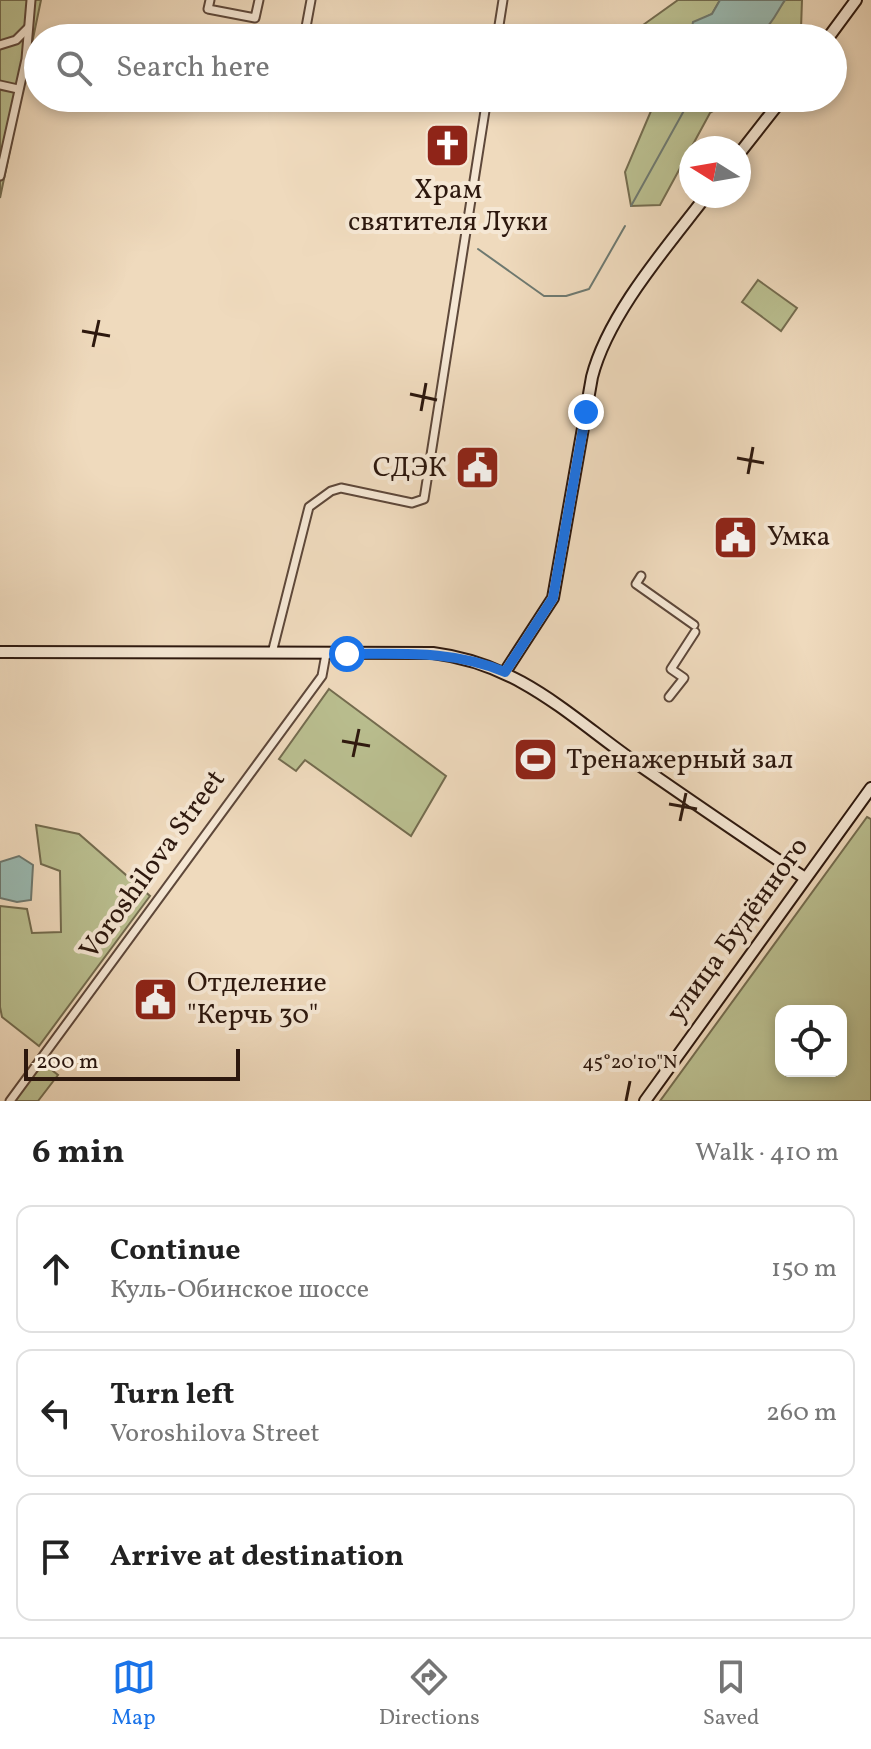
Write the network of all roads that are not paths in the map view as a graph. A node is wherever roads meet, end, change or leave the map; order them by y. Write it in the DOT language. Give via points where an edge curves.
graph roads {
  1 [pos="31,0"];
  2 [pos="210,0"];
  3 [pos="259,0"];
  4 [pos="311,0"];
  5 [pos="503,0"];
  6 [pos="856,0"];
  7 [pos="28,24"];
  8 [pos="307,24"];
  9 [pos="499,24"];
  10 [pos="838,24"];
  11 [pos="24,32"];
  12 [pos="0,45"];
  13 [pos="24,66"];
  14 [pos="0,85"];
  15 [pos="18,89"];
  16 [pos="485,112"];
  17 [pos="772,112"];
  18 [pos="751,139"];
  19 [pos="0,176"];
  20 [pos="697,208"];
  21 [pos="641,576"];
  22 [pos="0,652"];
  23 [pos="272,653"];
  24 [pos="326,654"];
  25 [pos="505,672"];
  26 [pos="669,697"];
  27 [pos="871,788"];
  28 [pos="805,878"];
  29 [pos="10,1101"];
  30 [pos="645,1101"];
  1 -- 7 [label="street"];
  2 -- 3 [label="street" via="208,9 255,18"];
  4 -- 8 [label="street"];
  5 -- 9 [label="street"];
  6 -- 10 [label="main road"];
  11 -- 12 [label="street"];
  13 -- 15 [label="street"];
  14 -- 15 [label="street"];
  15 -- 19 [label="street"];
  16 -- 23 [label="street" via="424,499 412,503 341,488 309,507"];
  17 -- 18 [label="main road"];
  20 -- 25 [label="main road" via="647,272 597,358 553,598"];
  21 -- 26 [label="street" via="636,584 695,628 671,669 684,678"];
  22 -- 23 [label="main road"];
  23 -- 24 [label="main road"];
  24 -- 25 [label="main road" via="433,653"];
  24 -- 29 [label="street, Voroshilova Street" via="322,676"];
  25 -- 28 [label="main road"];
  27 -- 28 [label="main road, улица Будённого"];
  28 -- 30 [label="main road, улица Будённого"];
}
